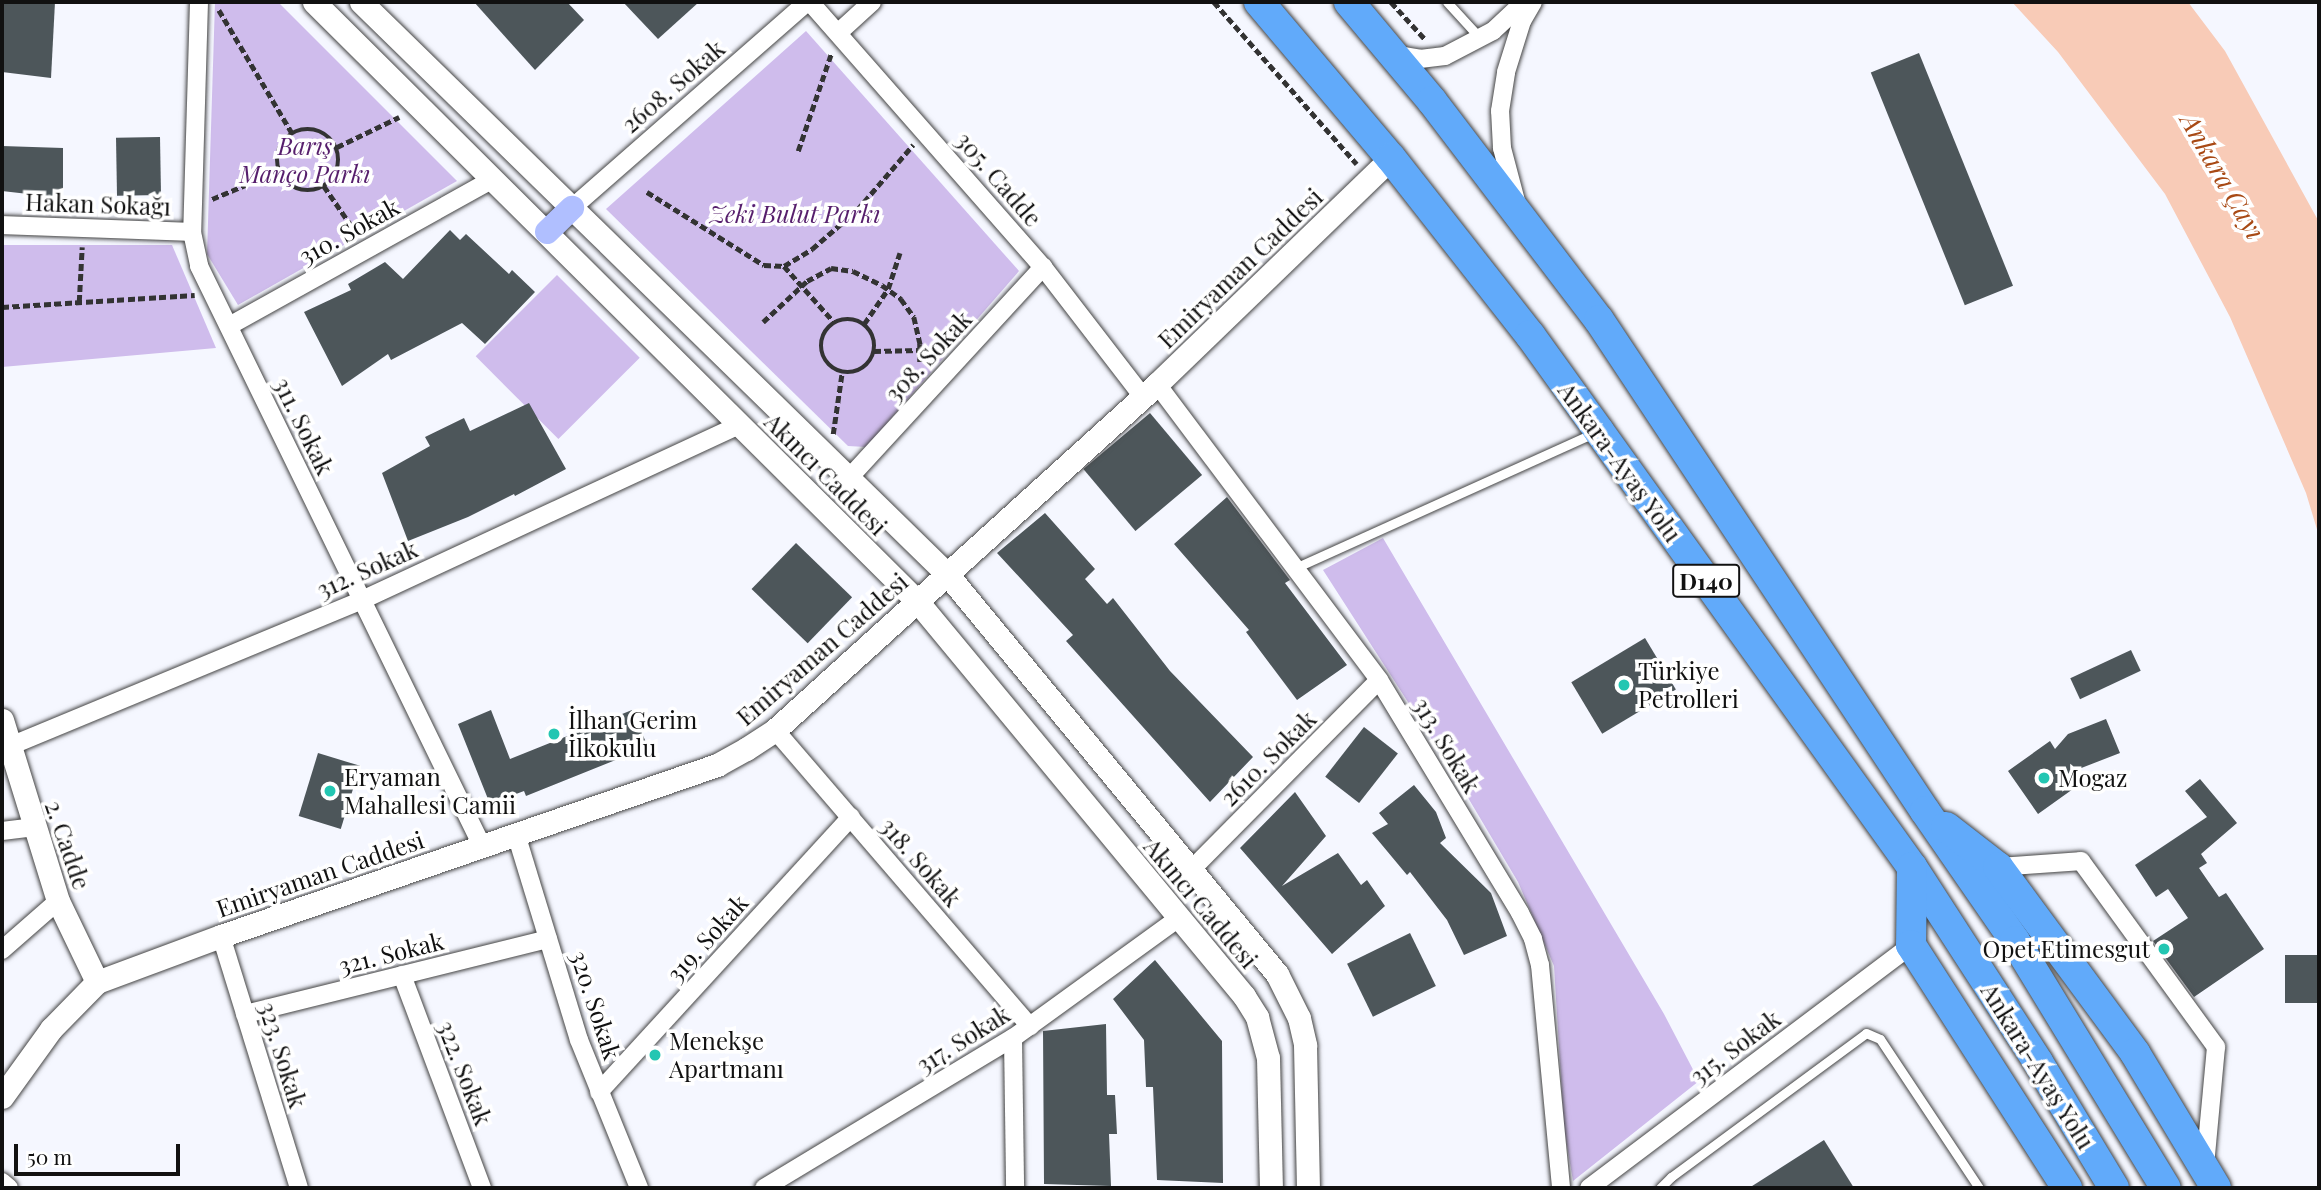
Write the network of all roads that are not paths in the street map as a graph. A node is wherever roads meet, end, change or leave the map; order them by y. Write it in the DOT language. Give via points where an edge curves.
graph roads {
  1 [pos="199,2"];
  2 [pos="314,2"];
  3 [pos="361,2"];
  4 [pos="808,2"];
  5 [pos="872,2"];
  6 [pos="1259,2"];
  7 [pos="1349,2"];
  8 [pos="1447,2"];
  9 [pos="1524,2"];
  10 [pos="1533,2"];
  11 [pos="838,33"];
  12 [pos="1480,38"];
  13 [pos="1393,54"];
  14 [pos="1391,158"];
  15 [pos="493,179"];
  16 [pos="572,208"];
  17 [pos="1521,218"];
  18 [pos="2,225"];
  19 [pos="192,232"];
  20 [pos="547,232"];
  21 [pos="1043,267"];
  22 [pos="229,326"];
  23 [pos="1150,391"];
  24 [pos="740,425"];
  25 [pos="1599,431"];
  26 [pos="849,478"];
  27 [pos="1295,568"];
  28 [pos="947,574"];
  29 [pos="360,601"];
  30 [pos="917,601"];
  31 [pos="1379,680"];
  32 [pos="2,720"];
  33 [pos="775,730"];
  34 [pos="10,746"];
  35 [pos="1925,811"];
  36 [pos="850,817"];
  37 [pos="33,828"];
  38 [pos="2,831"];
  39 [pos="516,834"];
  40 [pos="482,846"];
  41 [pos="1912,867"];
  42 [pos="1998,867"];
  43 [pos="1191,870"];
  44 [pos="58,901"];
  45 [pos="1179,918"];
  46 [pos="221,936"];
  47 [pos="548,939"];
  48 [pos="1911,945"];
  49 [pos="2,950"];
  50 [pos="402,975"];
  51 [pos="97,982"];
  52 [pos="245,1014"];
  53 [pos="1030,1026"];
  54 [pos="1013,1038"];
  55 [pos="599,1092"];
  56 [pos="2,1097"];
  57 [pos="2211,1179"];
  58 [pos="2,1182"];
  59 [pos="9,1188"];
  60 [pos="299,1188"];
  61 [pos="482,1188"];
  62 [pos="639,1188"];
  63 [pos="764,1188"];
  64 [pos="1015,1188"];
  65 [pos="1271,1188"];
  66 [pos="1308,1188"];
  67 [pos="1561,1188"];
  68 [pos="1589,1188"];
  69 [pos="1660,1188"];
  70 [pos="1979,1188"];
  71 [pos="2067,1188"];
  72 [pos="2114,1188"];
  73 [pos="2166,1188"];
  1 -- 19 [label="street, 311. Sokak"];
  2 -- 15 [label="street, Akıncı Caddesi"];
  3 -- 16 [label="street, Akıncı Caddesi"];
  4 -- 11 [label="street, 305. Cadde"];
  4 -- 16 [label="street, 2608. Sokak"];
  5 -- 11 [label="street"];
  6 -- 14 [label="highway, Ankara-Ayaş Yolu / D140"];
  7 -- 13 [label="highway, Ankara-Ayaş Yolu / D140"];
  8 -- 12 [label="lane"];
  9 -- 12 [label="street"];
  10 -- 17 [label="street" via="1522,20 1506,72 1500,111 1502,148"];
  11 -- 21 [label="street, 305. Cadde"];
  12 -- 13 [label="street" via="1441,56 1420,59"];
  13 -- 17 [label="highway, Ankara-Ayaş Yolu / D140"];
  14 -- 23 [label="street, Emiryaman Caddesi"];
  14 -- 25 [label="highway, Ankara-Ayaş Yolu / D140"];
  15 -- 20 [label="street, Akıncı Caddesi"];
  15 -- 22 [label="street, 310. Sokak"];
  16 -- 20 [label="main road"];
  16 -- 26 [label="street, Akıncı Caddesi"];
  17 -- 35 [label="highway, Ankara-Ayaş Yolu / D140" via="1599,320"];
  18 -- 19 [label="street, Hakan Sokağı"];
  19 -- 22 [label="street, 311. Sokak" via="199,266"];
  20 -- 24 [label="street, Akıncı Caddesi"];
  21 -- 23 [label="street, 305. Cadde"];
  21 -- 26 [label="street, 308. Sokak"];
  22 -- 29 [label="street, 311. Sokak"];
  23 -- 27 [label="street, 313. Sokak"];
  23 -- 28 [label="street, Emiryaman Caddesi"];
  24 -- 29 [label="street, 312. Sokak"];
  24 -- 30 [label="street, Akıncı Caddesi"];
  25 -- 27 [label="lane"];
  25 -- 41 [label="highway, Ankara-Ayaş Yolu / D140"];
  26 -- 28 [label="street, Akıncı Caddesi"];
  27 -- 31 [label="street, 313. Sokak"];
  28 -- 30 [label="street, Emiryaman Caddesi"];
  28 -- 43 [label="street, Akıncı Caddesi"];
  29 -- 34 [label="street, 312. Sokak"];
  29 -- 40 [label="street, 311. Sokak"];
  30 -- 33 [label="street, Emiryaman Caddesi"];
  30 -- 45 [label="street, Akıncı Caddesi"];
  31 -- 43 [label="street, 2610. Sokak"];
  31 -- 67 [label="street, 313. Sokak" via="1533,939 1540,965"];
  32 -- 34 [label="street, 2. Cadde"];
  33 -- 36 [label="street, 318. Sokak"];
  33 -- 39 [label="street, Emiryaman Caddesi" via="717,765"];
  34 -- 37 [label="street, 2. Cadde"];
  35 -- 42 [label="highway"];
  35 -- 73 [label="highway, Ankara-Ayaş Yolu / D140" via="2015,941"];
  36 -- 53 [label="street, 318. Sokak"];
  36 -- 55 [label="street, 319. Sokak"];
  37 -- 38 [label="street"];
  37 -- 44 [label="street, 2. Cadde"];
  39 -- 40 [label="street, Emiryaman Caddesi"];
  39 -- 47 [label="street, 320. Sokak"];
  40 -- 46 [label="street, Emiryaman Caddesi"];
  41 -- 48 [label="highway"];
  41 -- 72 [label="highway, Ankara-Ayaş Yolu / D140"];
  42 -- 57 [label="highway" via="2135,1053"];
  42 -- 57 [label="street" via="2081,861 2216,1047"];
  43 -- 66 [label="street, Akıncı Caddesi" via="1277,974 1299,1018 1307,1070"];
  44 -- 49 [label="street"];
  44 -- 51 [label="street, 2. Cadde"];
  45 -- 53 [label="street, 317. Sokak"];
  45 -- 65 [label="street, Akıncı Caddesi" via="1244,996 1264,1036 1270,1079"];
  46 -- 51 [label="street, Emiryaman Caddesi"];
  46 -- 52 [label="street, 323. Sokak"];
  47 -- 50 [label="street, 321. Sokak"];
  47 -- 55 [label="street, 320. Sokak"];
  48 -- 68 [label="street, 315. Sokak"];
  48 -- 71 [label="highway"];
  50 -- 52 [label="street, 321. Sokak"];
  50 -- 61 [label="street, 322. Sokak"];
  51 -- 56 [label="street, Emiryaman Caddesi" via="51,1029"];
  52 -- 60 [label="street, 323. Sokak"];
  53 -- 54 [label="street, 317. Sokak"];
  54 -- 63 [label="street, 317. Sokak"];
  54 -- 64 [label="street"];
  55 -- 62 [label="street, 320. Sokak"];
  58 -- 59 [label="street"];
  69 -- 70 [label="lane" via="1866,1033 1880,1039"];
}
